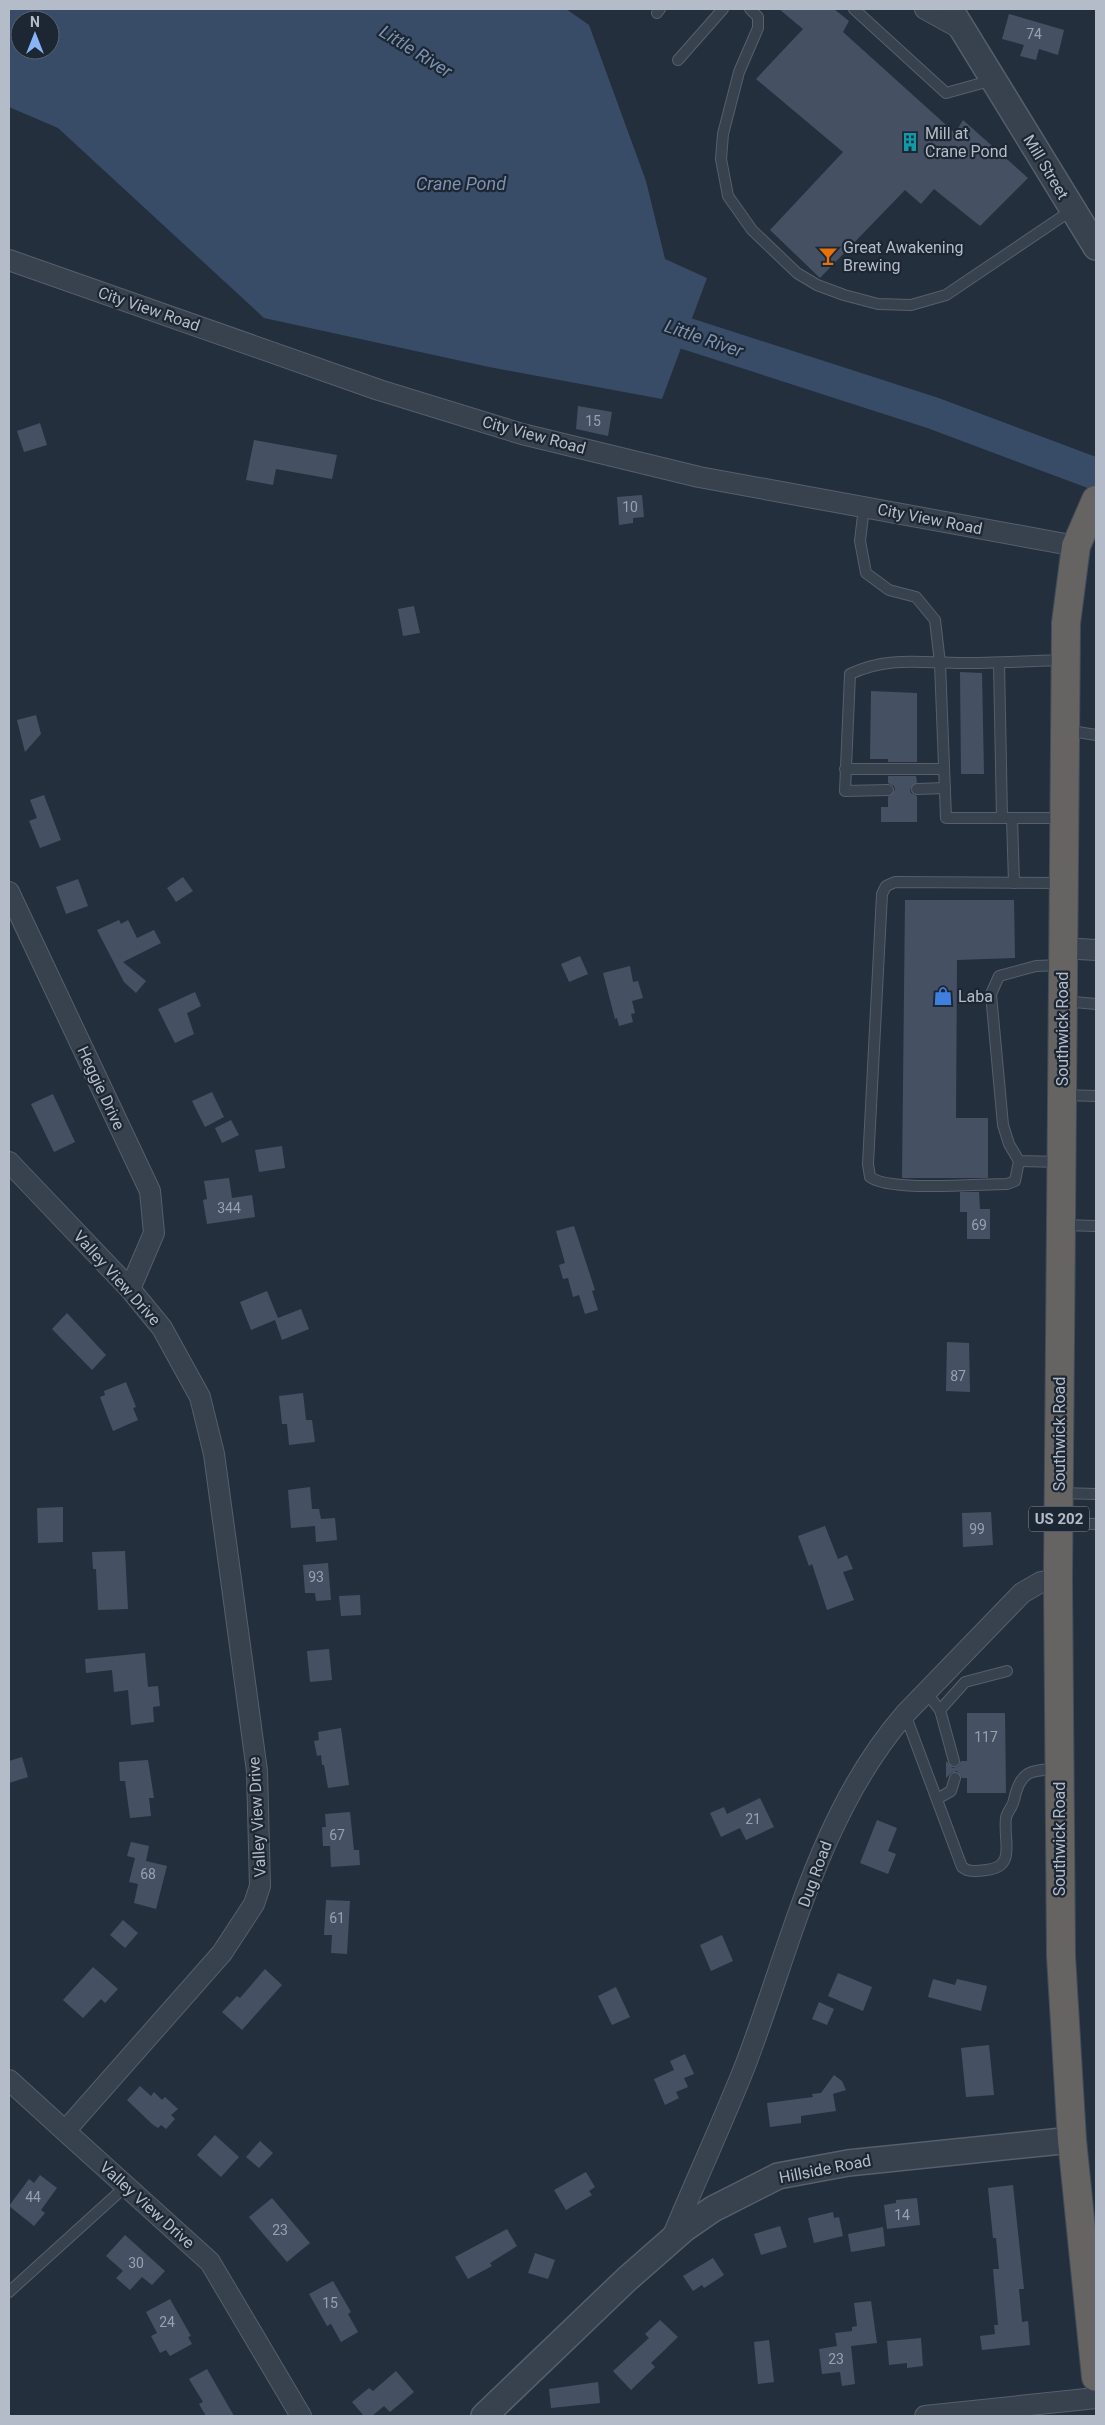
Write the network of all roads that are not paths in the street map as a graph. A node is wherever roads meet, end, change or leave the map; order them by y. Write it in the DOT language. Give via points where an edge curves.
graph roads {
  1 [pos="723,9"];
  2 [pos="750,9"];
  3 [pos="854,9"];
  4 [pos="925,9"];
  5 [pos="955,19"];
  6 [pos="678,60"];
  7 [pos="993,80"];
  8 [pos="1072,210"];
  9 [pos="1096,247"];
  10 [pos="9,260"];
  11 [pos="864,507"];
  12 [pos="1086,523"];
  13 [pos="1066,660"];
  14 [pos="940,663"];
  15 [pos="999,663"];
  16 [pos="1064,730"];
  17 [pos="1096,735"];
  18 [pos="846,769"];
  19 [pos="944,769"];
  20 [pos="945,788"];
  21 [pos="917,789"];
  22 [pos="888,790"];
  23 [pos="1007,818"];
  24 [pos="1064,818"];
  25 [pos="1014,883"];
  26 [pos="1063,883"];
  27 [pos="9,892"];
  28 [pos="1096,950"];
  29 [pos="1062,956"];
  30 [pos="1062,1001"];
  31 [pos="1096,1004"];
  32 [pos="1061,1095"];
  33 [pos="1096,1096"];
  34 [pos="1019,1161"];
  35 [pos="9,1162"];
  36 [pos="1061,1162"];
  37 [pos="1060,1225"];
  38 [pos="1096,1226"];
  39 [pos="130,1289"];
  40 [pos="1059,1493"];
  41 [pos="1096,1494"];
  42 [pos="1059,1522"];
  43 [pos="1096,1524"];
  44 [pos="1058,1579"];
  45 [pos="1007,1671"];
  46 [pos="925,1691"];
  47 [pos="940,1710"];
  48 [pos="905,1714"];
  49 [pos="954,1760"];
  50 [pos="1059,1769"];
  51 [pos="955,1778"];
  52 [pos="937,1799"];
  53 [pos="9,2080"];
  54 [pos="65,2131"];
  55 [pos="1072,2140"];
  56 [pos="126,2186"];
  57 [pos="671,2240"];
  58 [pos="9,2292"];
  59 [pos="1096,2377"];
  60 [pos="1096,2398"];
  61 [pos="301,2416"];
  62 [pos="484,2416"];
  63 [pos="925,2416"];
  1 -- 6 [label="lane"];
  2 -- 8 [label="lane" via="758,17 758,28 739,72 723,134 721,159 728,196 752,230 797,273 817,285 878,304 911,305 946,295"];
  3 -- 7 [label="lane" via="946,93"];
  4 -- 5 [label="street"];
  5 -- 7 [label="street, Mill Street"];
  7 -- 8 [label="street, Mill Street"];
  8 -- 9 [label="street, Mill Street"];
  10 -- 11 [label="street, City View Road" via="380,390 522,434 699,477"];
  11 -- 12 [label="street, City View Road"];
  11 -- 14 [label="lane" via="860,541 866,573 889,590 916,597 935,620"];
  12 -- 13 [label="highway, Southwick Road / US 202" via="1066,623"];
  13 -- 15 [label="lane"];
  13 -- 16 [label="highway, Southwick Road / US 202"];
  14 -- 15 [label="lane"];
  14 -- 18 [label="lane" via="903,660 869,665 850,674"];
  14 -- 19 [label="lane"];
  15 -- 23 [label="lane"];
  16 -- 17 [label="lane"];
  16 -- 24 [label="highway, Southwick Road / US 202"];
  18 -- 19 [label="lane"];
  18 -- 22 [label="lane" via="845,791"];
  19 -- 20 [label="lane"];
  20 -- 21 [label="lane"];
  20 -- 23 [label="lane" via="946,818"];
  23 -- 24 [label="lane"];
  23 -- 25 [label="lane"];
  24 -- 26 [label="highway, Southwick Road / US 202"];
  25 -- 26 [label="lane"];
  25 -- 34 [label="lane" via="895,882 886,886 882,894 868,1164 870,1177 877,1182 904,1185 1007,1184 1015,1181"];
  26 -- 29 [label="highway, Southwick Road / US 202"];
  27 -- 39 [label="street, Heggie Drive" via="150,1191 154,1233"];
  28 -- 29 [label="street"];
  29 -- 30 [label="highway, Southwick Road / US 202"];
  29 -- 34 [label="lane" via="999,976 992,994 1003,1125"];
  30 -- 31 [label="lane"];
  30 -- 32 [label="highway, Southwick Road / US 202"];
  32 -- 33 [label="lane"];
  32 -- 36 [label="highway, Southwick Road / US 202"];
  34 -- 36 [label="lane"];
  35 -- 39 [label="street, Valley View Drive"];
  36 -- 37 [label="highway, Southwick Road / US 202"];
  37 -- 38 [label="lane"];
  37 -- 40 [label="highway, Southwick Road / US 202"];
  39 -- 54 [label="street, Valley View Drive" via="162,1328 200,1397 214,1454 257,1771 260,1886 254,1904 222,1953"];
  40 -- 41 [label="lane"];
  40 -- 42 [label="highway, Southwick Road / US 202"];
  42 -- 43 [label="lane"];
  42 -- 44 [label="highway, Southwick Road / US 202"];
  44 -- 46 [label="street, Dug Road" via="1041,1582 1022,1593"];
  44 -- 50 [label="highway, Southwick Road / US 202"];
  45 -- 47 [label="lane" via="965,1682"];
  46 -- 47 [label="lane"];
  46 -- 48 [label="street, Dug Road"];
  47 -- 49 [label="lane"];
  48 -- 52 [label="lane"];
  48 -- 57 [label="street, Dug Road" via="860,1775 832,1828 744,2066"];
  50 -- 52 [label="lane" via="1035,1770 1019,1783 1013,1804 1006,1814 1004,1862 997,1869 973,1872 963,1868"];
  50 -- 55 [label="highway, Southwick Road / US 202" via="1061,1956"];
  51 -- 52 [label="lane" via="951,1791"];
  53 -- 54 [label="street"];
  54 -- 56 [label="street, Valley View Drive"];
  55 -- 57 [label="street, Hillside Road" via="866,2161 778,2176 713,2209"];
  55 -- 59 [label="highway, Southwick Road / US 202"];
  56 -- 58 [label="lane"];
  56 -- 61 [label="street, Valley View Drive" via="210,2262"];
  57 -- 62 [label="street, Hillside Road"];
  60 -- 63 [label="street"];
}
